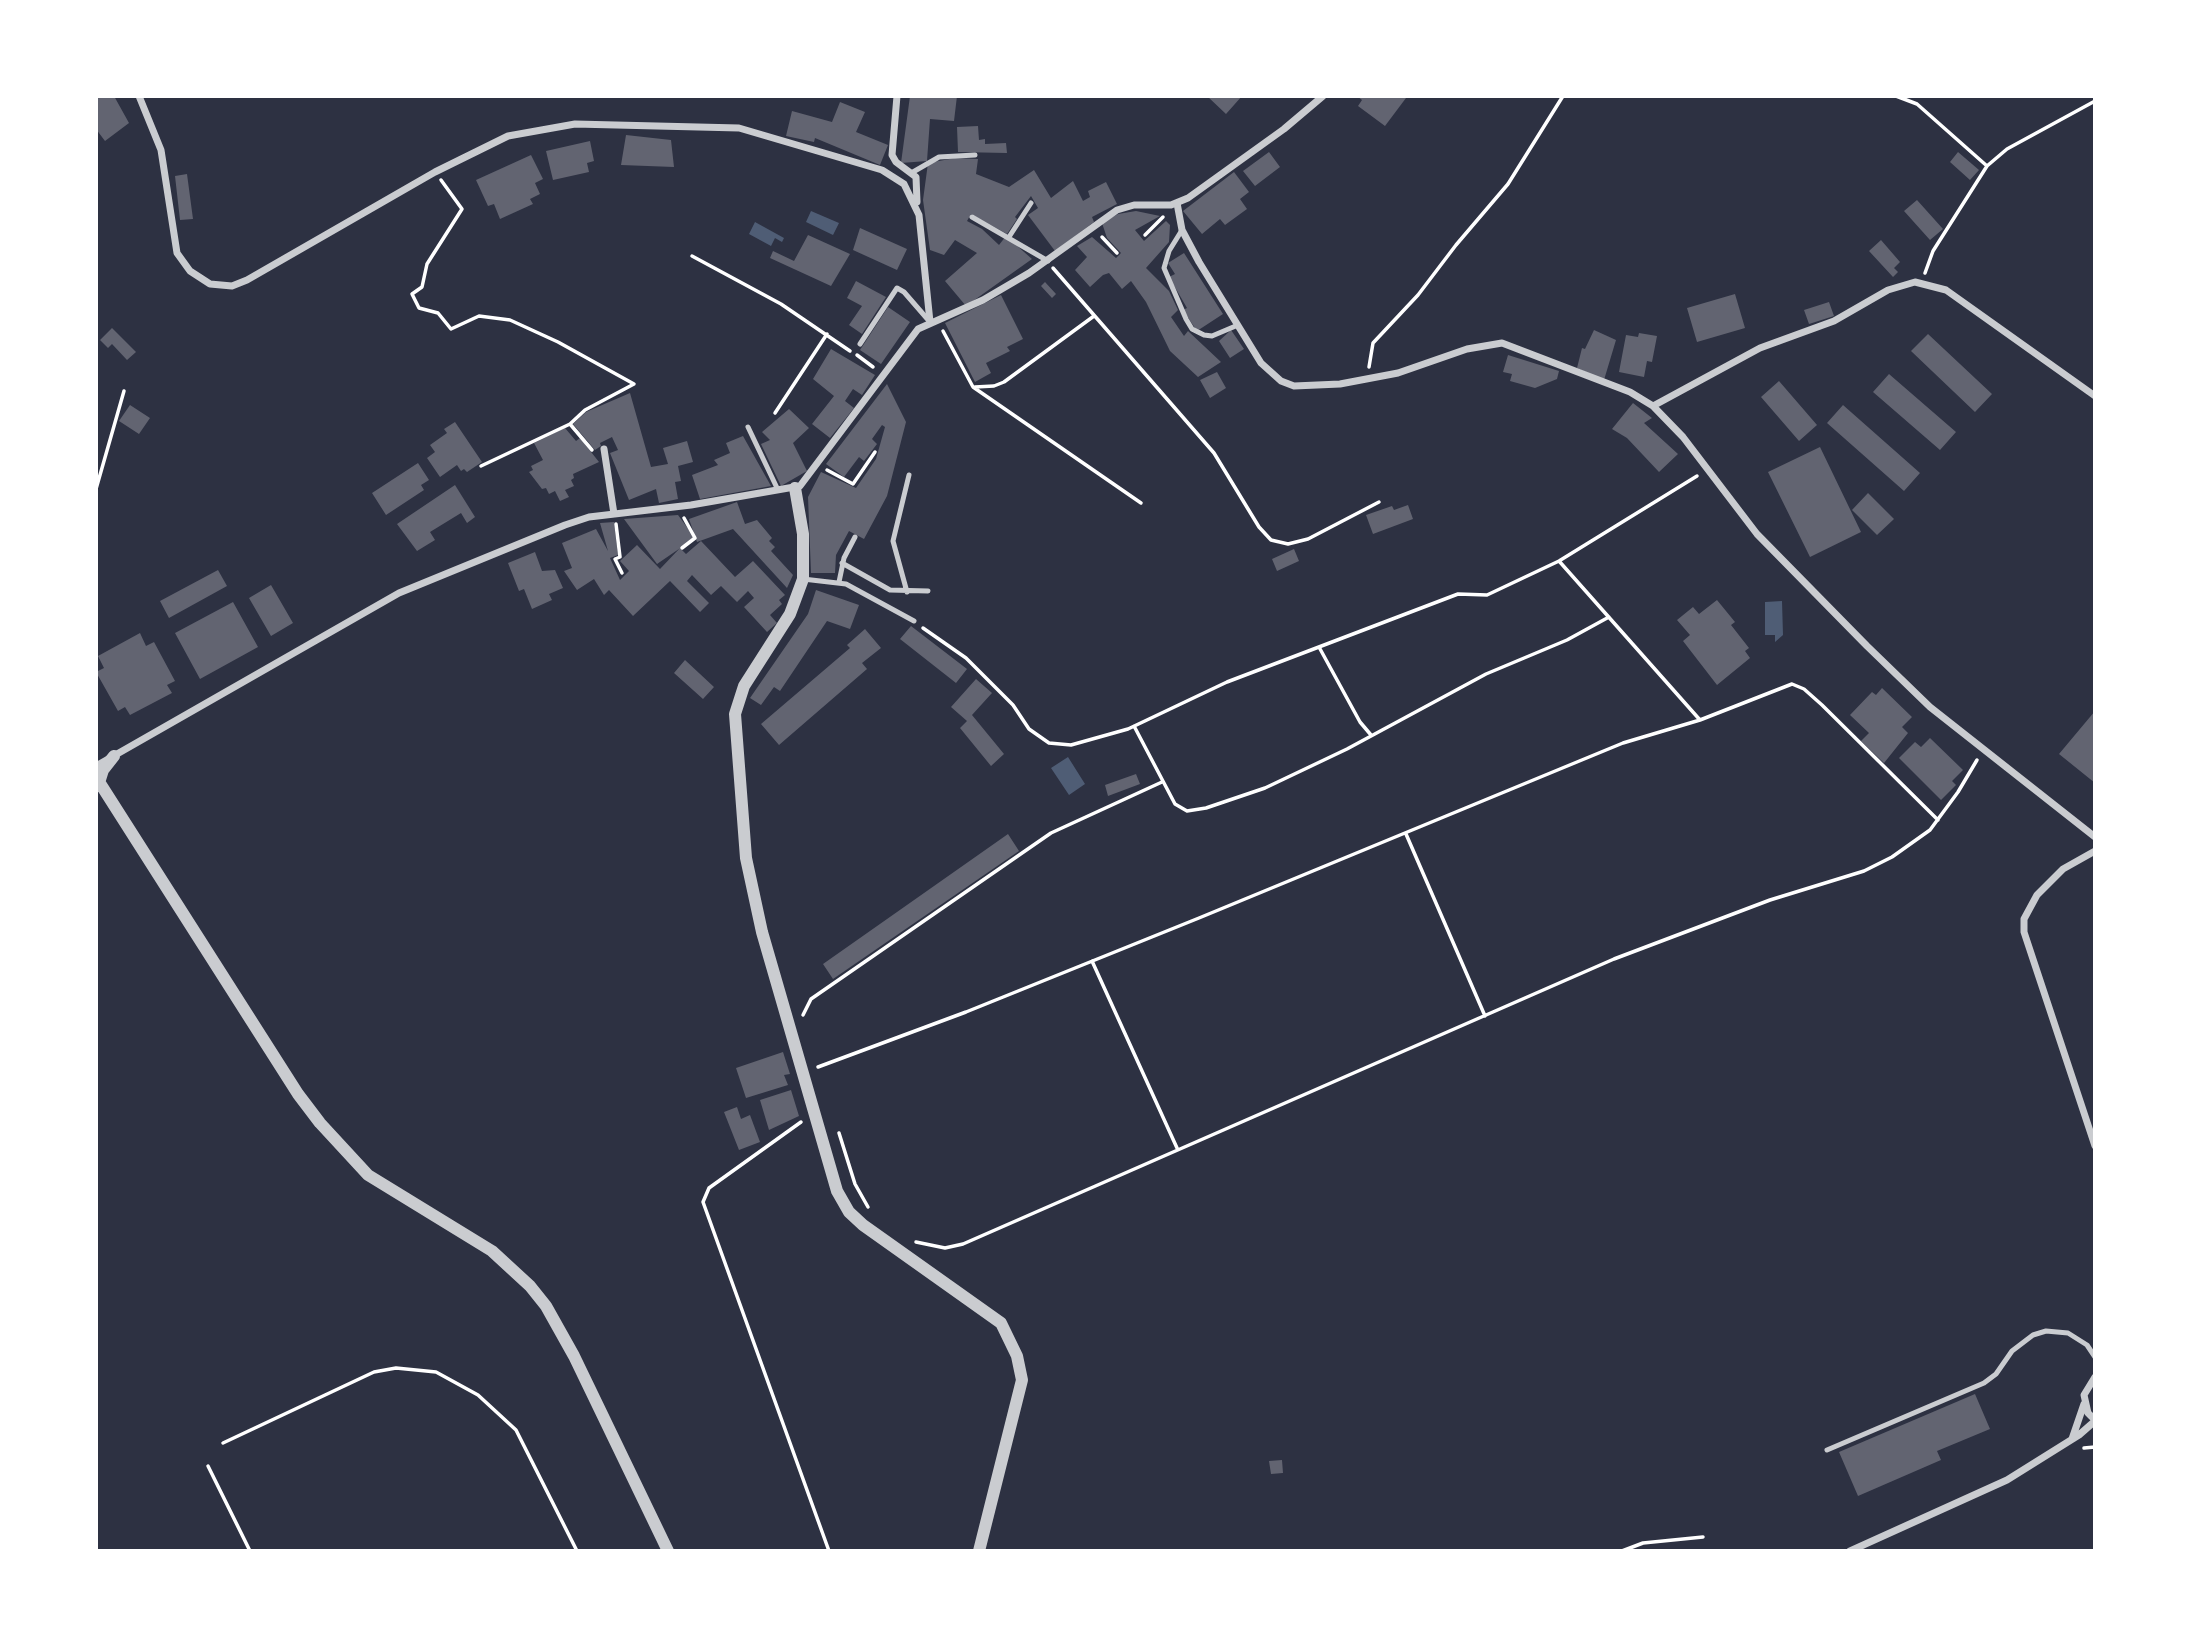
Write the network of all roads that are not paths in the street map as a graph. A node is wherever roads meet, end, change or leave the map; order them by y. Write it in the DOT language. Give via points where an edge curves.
graph roads {
  1 [pos="139,96"];
  2 [pos="897,96"];
  3 [pos="1322,96"];
  4 [pos="975,155"];
  5 [pos="913,172"];
  6 [pos="1031,203"];
  7 [pos="1177,203"];
  8 [pos="917,206"];
  9 [pos="972,218"];
  10 [pos="1182,230"];
  11 [pos="1009,237"];
  12 [pos="1048,261"];
  13 [pos="934,321"];
  14 [pos="1238,325"];
  15 [pos="860,344"];
  16 [pos="2095,396"];
  17 [pos="1653,407"];
  18 [pos="748,426"];
  19 [pos="604,449"];
  20 [pos="909,475"];
  21 [pos="794,488"];
  22 [pos="779,491"];
  23 [pos="614,514"];
  24 [pos="855,537"];
  25 [pos="842,564"];
  26 [pos="803,579"];
  27 [pos="839,582"];
  28 [pos="928,591"];
  29 [pos="907,592"];
  30 [pos="914,621"];
  31 [pos="114,756"];
  32 [pos="96,766"];
  33 [pos="97,782"];
  34 [pos="96,797"];
  35 [pos="114,808"];
  36 [pos="2095,838"];
  37 [pos="2095,851"];
  38 [pos="2095,1146"];
  39 [pos="2095,1357"];
  40 [pos="2095,1377"];
  41 [pos="2084,1404"];
  42 [pos="2095,1420"];
  43 [pos="2071,1439"];
  44 [pos="1827,1451"];
  45 [pos="668,1551"];
  46 [pos="979,1551"];
  47 [pos="1850,1551"];
  1 -- 8 [label="street" via="161,150 174,243 199,278 221,287 263,271 435,172 508,136 552,126 739,128 890,174 904,184"];
  2 -- 5 [label="street" via="892,155"];
  3 -- 7 [label="street" via="1284,129"];
  4 -- 5 [label="lane" via="939,157"];
  5 -- 8 [label="street"];
  6 -- 11 [label="lane"];
  7 -- 10 [label="street"];
  7 -- 12 [label="street" via="1126,206"];
  8 -- 13 [label="street"];
  9 -- 11 [label="lane"];
  10 -- 14 [label="street"];
  10 -- 14 [label="lane" via="1164,268 1186,319 1192,329 1212,336"];
  11 -- 12 [label="lane"];
  12 -- 13 [label="street" via="984,300"];
  13 -- 15 [label="lane" via="897,288"];
  13 -- 21 [label="street" via="913,333 818,465"];
  14 -- 17 [label="street" via="1261,363 1294,386 1370,379 1502,343 1630,392"];
  16 -- 17 [label="street" via="1977,310 1946,290 1924,283 1897,286 1841,318 1760,348"];
  17 -- 36 [label="street" via="1757,534 1867,646 1930,707"];
  18 -- 22 [label="lane"];
  19 -- 23 [label="street"];
  20 -- 29 [label="lane" via="893,541"];
  21 -- 22 [label="street"];
  21 -- 26 [label="street" via="803,534"];
  22 -- 23 [label="street"];
  23 -- 31 [label="street" via="573,522 399,593"];
  24 -- 25 [label="lane"];
  25 -- 27 [label="lane"];
  25 -- 29 [label="lane" via="890,590"];
  26 -- 27 [label="lane"];
  26 -- 46 [label="street" via="790,614 744,685 737,705 734,723 751,880 837,1191 849,1212 1001,1324 1017,1356 1022,1380"];
  27 -- 30 [label="lane"];
  28 -- 29 [label="lane"];
  31 -- 32 [label="street"];
  31 -- 33 [label="street"];
  33 -- 35 [label="street"];
  34 -- 35 [label="street"];
  35 -- 45 [label="street" via="298,1094 345,1153 391,1191 492,1251 546,1306"];
  37 -- 38 [label="street" via="2063,869 2037,895 2024,919 2024,932"];
  39 -- 44 [label="lane" via="2087,1345 2068,1333 2033,1335 1984,1383"];
  40 -- 41 [label="street" via="2087,1387"];
  41 -- 42 [label="street"];
  41 -- 43 [label="street"];
  42 -- 43 [label="street"];
  43 -- 47 [label="street" via="2002,1483"];
}
